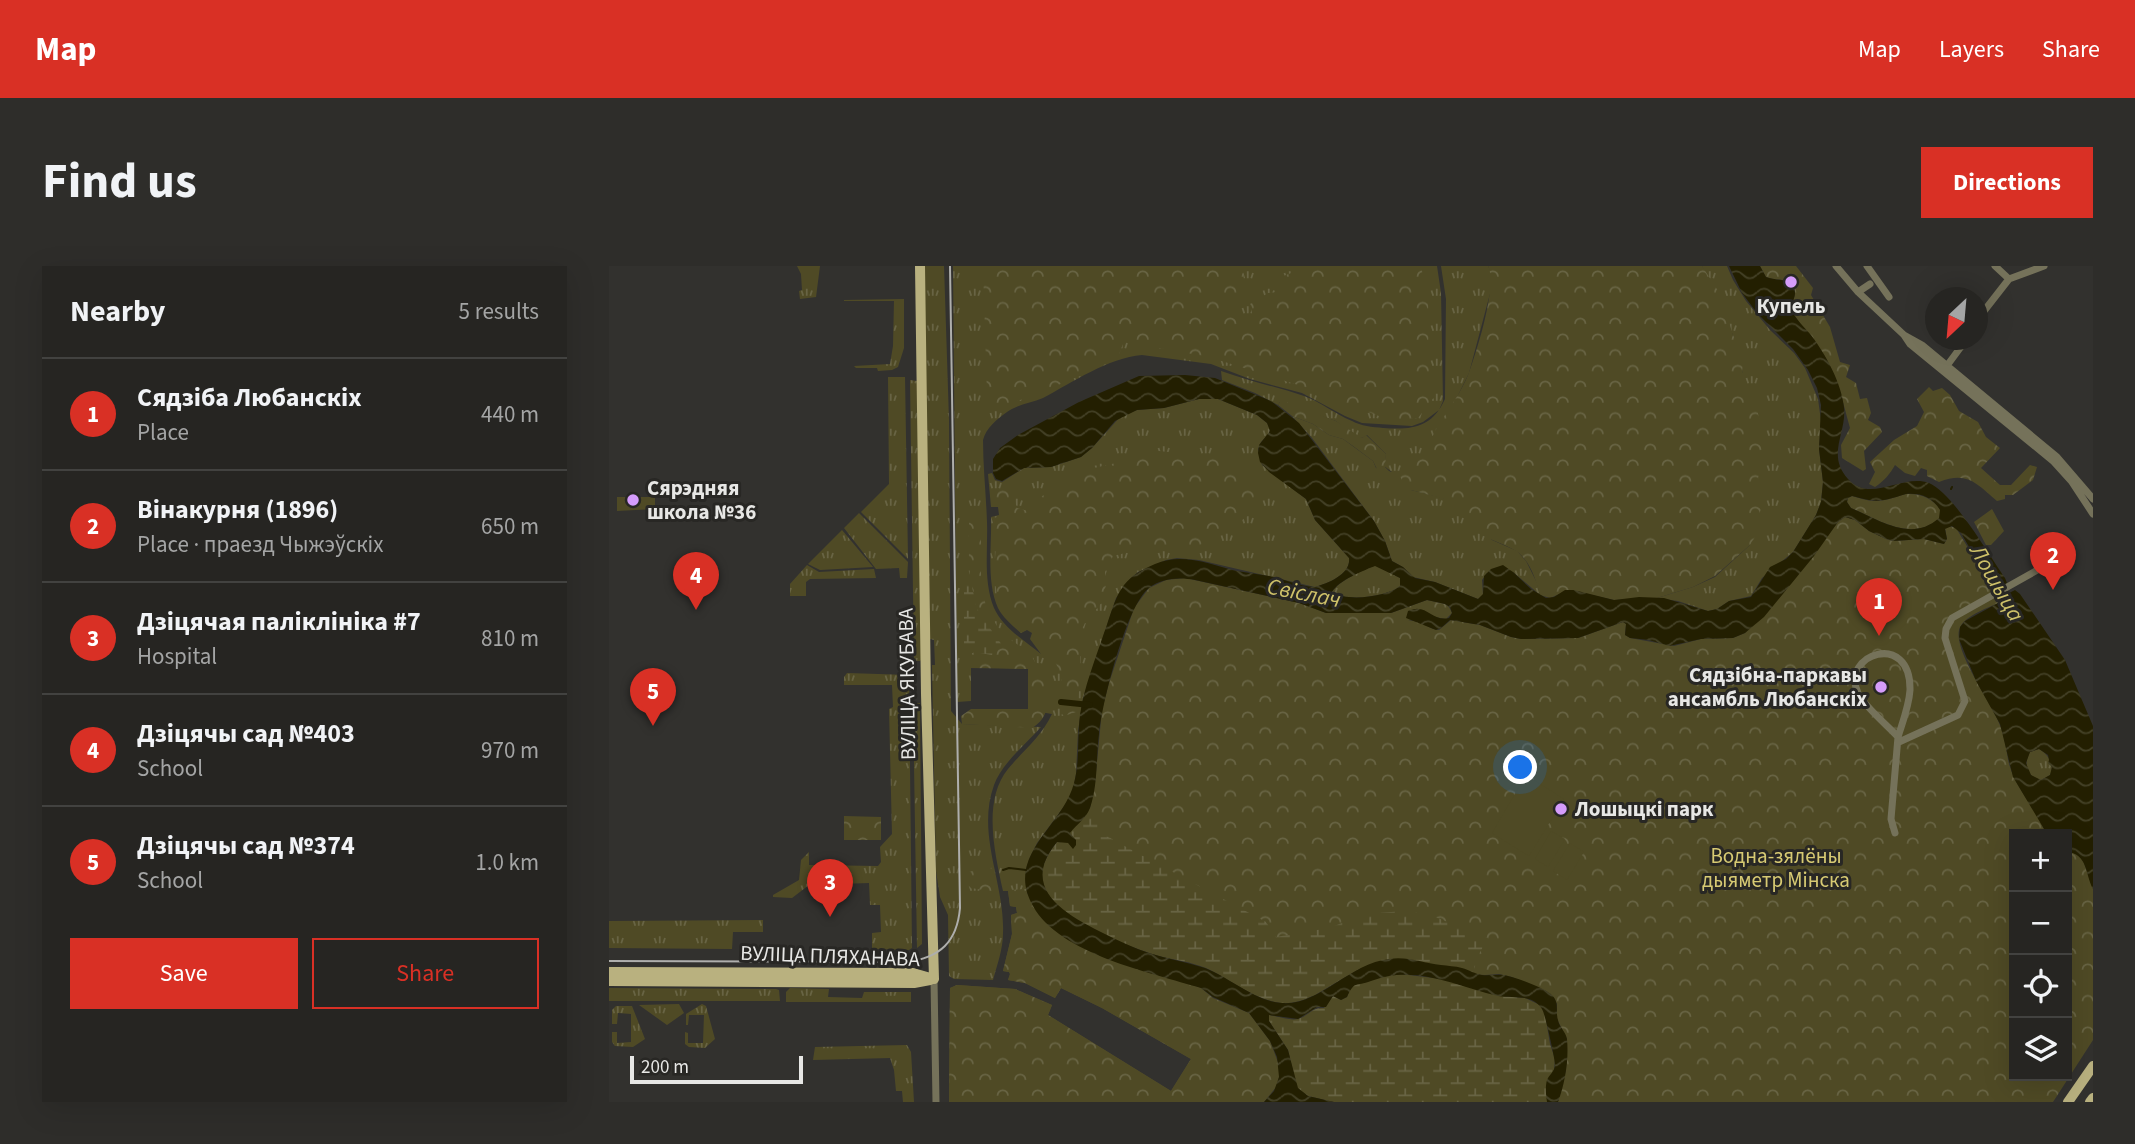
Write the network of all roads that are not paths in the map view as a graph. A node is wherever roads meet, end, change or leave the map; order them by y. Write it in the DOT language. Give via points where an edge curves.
graph roads {
  1 [pos="920,266"];
  2 [pos="1836,266"];
  3 [pos="1867,266"];
  4 [pos="1995,266"];
  5 [pos="2044,266"];
  6 [pos="2009,279"];
  7 [pos="1870,284"];
  8 [pos="1858,292"];
  9 [pos="1889,297"];
  10 [pos="1988,306"];
  11 [pos="1959,350"];
  12 [pos="1945,369"];
  13 [pos="2093,499"];
  14 [pos="2093,514"];
  15 [pos="2057,559"];
  16 [pos="1898,739"];
  17 [pos="1895,833"];
  18 [pos="609,972"];
  19 [pos="624,977"];
  20 [pos="934,979"];
  21 [pos="609,981"];
  22 [pos="2093,1066"];
  23 [pos="936,1102"];
  24 [pos="2068,1102"];
  1 -- 20 [label="main road, ВУЛІЦА ЯКУБАВА"];
  2 -- 8 [label="street"];
  3 -- 9 [label="street"];
  4 -- 6 [label="street"];
  5 -- 6 [label="street"];
  6 -- 10 [label="street"];
  7 -- 8 [label="street"];
  8 -- 12 [label="street" via="1910,344"];
  11 -- 12 [label="street"];
  12 -- 13 [label="street" via="2057,457"];
  12 -- 14 [label="street" via="2053,461"];
  15 -- 16 [label="street" via="1955,615 1946,629 1947,646 1965,701 1958,715"];
  16 -- 16 [label="street" via="1910,688 1907,670 1893,655 1875,655 1864,660 1857,673 1858,695"];
  16 -- 17 [label="street" via="1891,819"];
  18 -- 19 [label="main road, ВУЛІЦА ПЛЯХАНАВА"];
  19 -- 20 [label="main road, ВУЛІЦА ПЛЯХАНАВА" via="913,973"];
  19 -- 21 [label="main road, ВУЛІЦА ПЛЯХАНАВА"];
  20 -- 23 [label="street, ВУЛІЦА ЯКУБАВА"];
  22 -- 24 [label="main road"];
}
